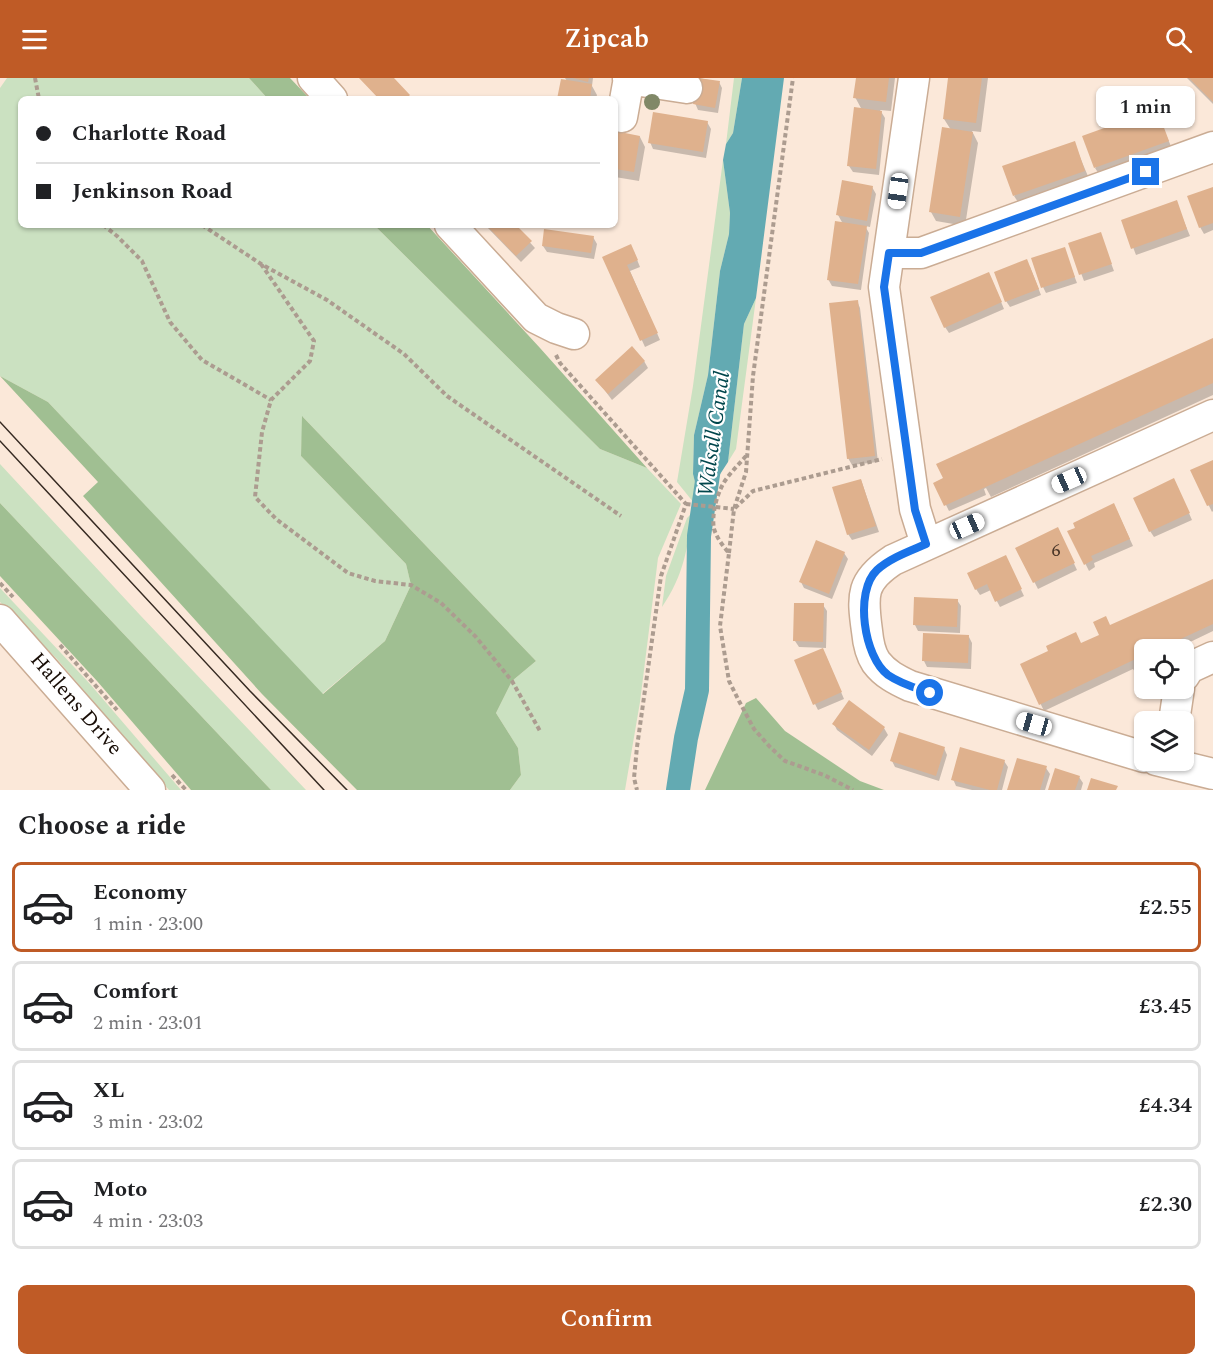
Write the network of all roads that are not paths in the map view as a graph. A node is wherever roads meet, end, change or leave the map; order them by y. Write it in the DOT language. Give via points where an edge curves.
graph roads {
  1 [pos="313,78"];
  2 [pos="628,78"];
  3 [pos="914,78"];
  4 [pos="687,88"];
  5 [pos="329,96"];
  6 [pos="622,117"];
  7 [pos="1213,147"];
  8 [pos="453,228"];
  9 [pos="889,253"];
  10 [pos="565,344"];
  11 [pos="1213,415"];
  12 [pos="926,544"];
  13 [pos="0,620"];
  14 [pos="1213,657"];
  15 [pos="1194,666"];
  16 [pos="1134,753"];
  17 [pos="1194,769"];
  18 [pos="1213,774"];
  19 [pos="150,790"];
  1 -- 5 [label="street"];
  2 -- 4 [label="street"];
  2 -- 6 [label="street"];
  3 -- 9 [label="street"];
  7 -- 9 [label="street" via="921,253"];
  8 -- 10 [label="street" via="536,318 556,328"];
  9 -- 12 [label="street" via="884,287 915,510"];
  11 -- 12 [label="street"];
  12 -- 16 [label="street" via="876,570 867,585 863,603 875,661 910,687"];
  13 -- 19 [label="street, Hallens Drive"];
  14 -- 15 [label="street"];
  17 -- 18 [label="street"];
}
